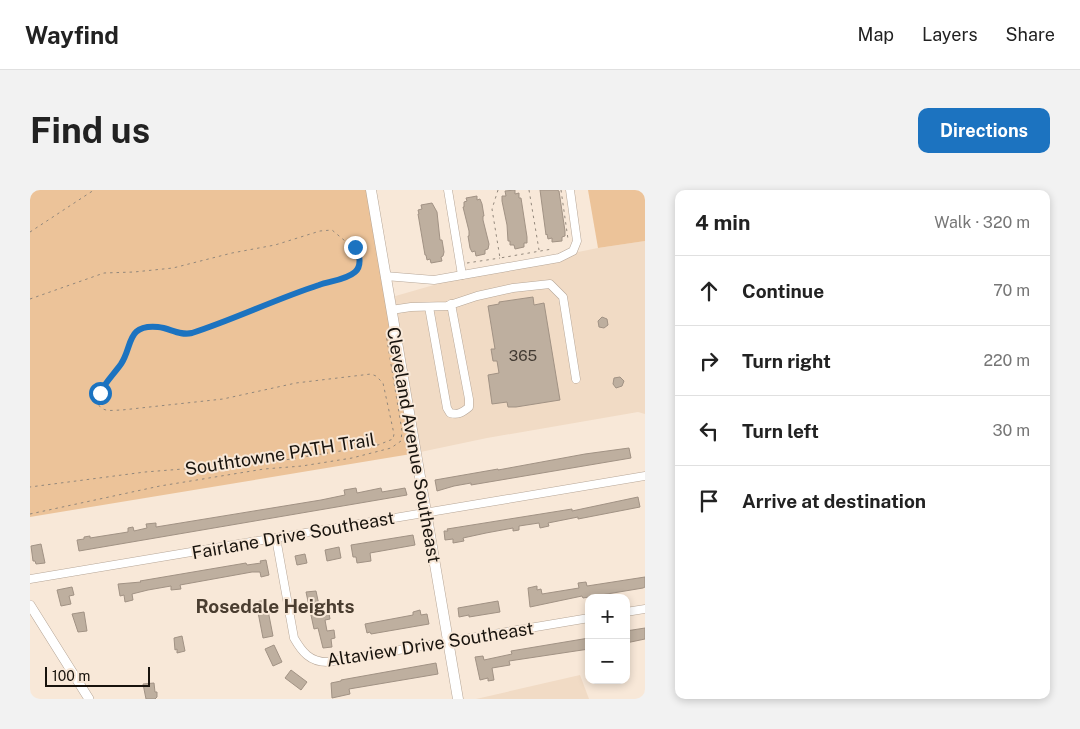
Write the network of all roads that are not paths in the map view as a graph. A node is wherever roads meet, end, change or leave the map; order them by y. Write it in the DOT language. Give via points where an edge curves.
graph roads {
  1 [pos="371,190"];
  2 [pos="448,190"];
  3 [pos="570,190"];
  4 [pos="462,275"];
  5 [pos="385,276"];
  6 [pos="451,304"];
  7 [pos="429,307"];
  8 [pos="391,310"];
  9 [pos="576,380"];
  10 [pos="645,476"];
  11 [pos="425,513"];
  12 [pos="276,538"];
  13 [pos="30,579"];
  14 [pos="30,606"];
  15 [pos="645,609"];
  16 [pos="630,611"];
  17 [pos="585,619"];
  18 [pos="448,642"];
  19 [pos="89,699"];
  20 [pos="458,699"];
  1 -- 5 [label="main road, Cleveland Avenue Southeast"];
  2 -- 4 [label="street"];
  3 -- 4 [label="street" via="578,241 573,250 559,258"];
  4 -- 5 [label="street" via="434,280"];
  5 -- 8 [label="main road, Cleveland Avenue Southeast"];
  6 -- 7 [label="street"];
  6 -- 7 [label="street" via="469,407 456,414 447,408"];
  6 -- 9 [label="street" via="486,294 550,284 563,297"];
  7 -- 8 [label="street"];
  8 -- 11 [label="main road, Cleveland Avenue Southeast"];
  10 -- 11 [label="street, Fairlane Drive Southeast"];
  11 -- 12 [label="street, Fairlane Drive Southeast"];
  11 -- 18 [label="main road, Cleveland Avenue Southeast"];
  12 -- 13 [label="street, Fairlane Drive Southeast"];
  12 -- 18 [label="street, Altaview Drive Southeast" via="294,638 301,652 311,659 327,662"];
  14 -- 19 [label="street"];
  15 -- 16 [label="street"];
  17 -- 18 [label="street, Altaview Drive Southeast"];
  18 -- 20 [label="main road, Cleveland Avenue Southeast"];
}
